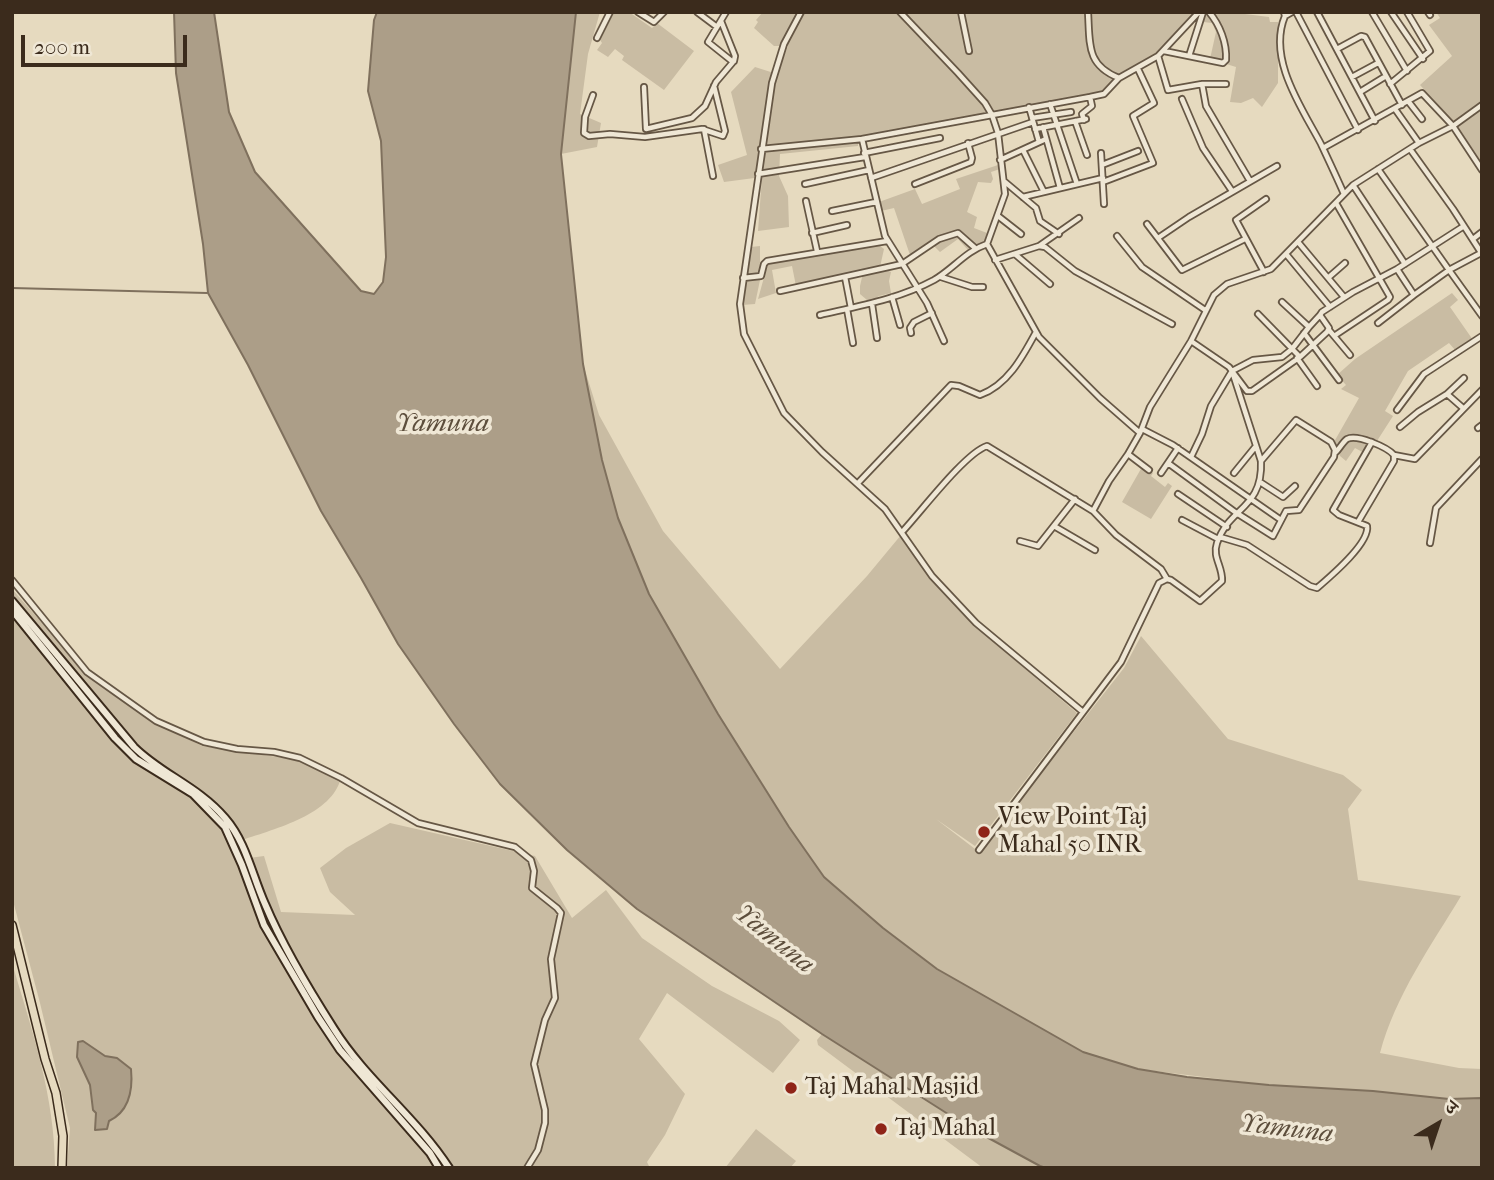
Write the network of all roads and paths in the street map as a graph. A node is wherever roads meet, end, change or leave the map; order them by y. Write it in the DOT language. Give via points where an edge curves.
graph roads {
  1 [pos="610,12"];
  2 [pos="638,12"];
  3 [pos="664,12"];
  4 [pos="698,12"];
  5 [pos="726,12"];
  6 [pos="801,12"];
  7 [pos="900,12"];
  8 [pos="961,12"];
  9 [pos="1088,12"];
  10 [pos="1201,12"];
  11 [pos="1209,12"];
  12 [pos="1294,12"];
  13 [pos="1317,12"];
  14 [pos="1372,12"];
  15 [pos="1391,12"];
  16 [pos="1407,12"];
  17 [pos="1285,14"];
  18 [pos="721,20"];
  19 [pos="717,27"];
  20 [pos="597,38"];
  21 [pos="1337,50"];
  22 [pos="969,51"];
  23 [pos="1163,51"];
  24 [pos="1158,56"];
  25 [pos="1189,57"];
  26 [pos="1423,59"];
  27 [pos="733,62"];
  28 [pos="1378,62"];
  29 [pos="1138,69"];
  30 [pos="1408,71"];
  31 [pos="1386,76"];
  32 [pos="1352,77"];
  33 [pos="1119,78"];
  34 [pos="1202,84"];
  35 [pos="1226,84"];
  36 [pos="1390,84"];
  37 [pos="714,86"];
  38 [pos="644,87"];
  39 [pos="1359,92"];
  40 [pos="593,95"];
  41 [pos="1090,97"];
  42 [pos="1182,99"];
  43 [pos="1408,101"];
  44 [pos="1050,104"];
  45 [pos="1402,105"];
  46 [pos="1482,106"];
  47 [pos="1029,107"];
  48 [pos="1395,110"];
  49 [pos="1071,112"];
  50 [pos="992,115"];
  51 [pos="1053,115"];
  52 [pos="1422,119"];
  53 [pos="1033,120"];
  54 [pos="1075,121"];
  55 [pos="1375,121"];
  56 [pos="1057,125"];
  57 [pos="1453,126"];
  58 [pos="1043,127"];
  59 [pos="704,129"];
  60 [pos="1035,129"];
  61 [pos="1358,130"];
  62 [pos="998,133"];
  63 [pos="940,138"];
  64 [pos="862,139"];
  65 [pos="1046,139"];
  66 [pos="1039,142"];
  67 [pos="968,143"];
  68 [pos="1419,143"];
  69 [pos="1323,148"];
  70 [pos="761,149"];
  71 [pos="1410,149"];
  72 [pos="1023,150"];
  73 [pos="1138,151"];
  74 [pos="1101,153"];
  75 [pos="864,155"];
  76 [pos="1087,155"];
  77 [pos="1000,160"];
  78 [pos="1102,165"];
  79 [pos="1276,166"];
  80 [pos="1378,169"];
  81 [pos="869,170"];
  82 [pos="1482,170"];
  83 [pos="758,174"];
  84 [pos="713,176"];
  85 [pos="871,178"];
  86 [pos="1103,180"];
  87 [pos="1004,181"];
  88 [pos="1250,181"];
  89 [pos="805,184"];
  90 [pos="915,184"];
  91 [pos="1077,184"];
  92 [pos="1353,185"];
  93 [pos="1060,188"];
  94 [pos="1232,191"];
  95 [pos="1044,192"];
  96 [pos="1344,194"];
  97 [pos="1023,197"];
  98 [pos="1266,199"];
  99 [pos="806,201"];
  100 [pos="876,202"];
  101 [pos="1336,203"];
  102 [pos="1104,204"];
  103 [pos="832,211"];
  104 [pos="998,216"];
  105 [pos="1079,218"];
  106 [pos="1147,224"];
  107 [pos="846,225"];
  108 [pos="1464,226"];
  109 [pos="1482,232"];
  110 [pos="812,233"];
  111 [pos="1059,233"];
  112 [pos="1021,234"];
  113 [pos="1117,236"];
  114 [pos="1157,239"];
  115 [pos="1245,239"];
  116 [pos="1473,239"];
  117 [pos="887,242"];
  118 [pos="1298,242"];
  119 [pos="987,244"];
  120 [pos="1039,246"];
  121 [pos="1432,246"];
  122 [pos="975,248"];
  123 [pos="817,251"];
  124 [pos="1482,253"];
  125 [pos="1286,254"];
  126 [pos="1016,255"];
  127 [pos="995,260"];
  128 [pos="1345,263"];
  129 [pos="902,264"];
  130 [pos="1405,264"];
  131 [pos="1398,269"];
  132 [pos="1449,271"];
  133 [pos="1265,272"];
  134 [pos="940,276"];
  135 [pos="845,277"];
  136 [pos="743,278"];
  137 [pos="1329,278"];
  138 [pos="1379,278"];
  139 [pos="1050,284"];
  140 [pos="983,287"];
  141 [pos="916,288"];
  142 [pos="780,291"];
  143 [pos="1414,295"];
  144 [pos="892,297"];
  145 [pos="1344,297"];
  146 [pos="1282,302"];
  147 [pos="872,304"];
  148 [pos="1330,307"];
  149 [pos="849,309"];
  150 [pos="1205,310"];
  151 [pos="932,313"];
  152 [pos="1258,313"];
  153 [pos="820,315"];
  154 [pos="1320,315"];
  155 [pos="1482,316"];
  156 [pos="1378,323"];
  157 [pos="1172,324"];
  158 [pos="900,326"];
  159 [pos="1309,327"];
  160 [pos="1329,330"];
  161 [pos="1036,332"];
  162 [pos="911,333"];
  163 [pos="1304,333"];
  164 [pos="1334,336"];
  165 [pos="1482,336"];
  166 [pos="877,338"];
  167 [pos="944,341"];
  168 [pos="1191,341"];
  169 [pos="853,342"];
  170 [pos="1313,346"];
  171 [pos="1292,349"];
  172 [pos="1350,355"];
  173 [pos="1298,357"];
  174 [pos="1232,371"];
  175 [pos="1464,378"];
  176 [pos="1339,380"];
  177 [pos="1317,386"];
  178 [pos="1482,390"];
  179 [pos="1447,394"];
  180 [pos="1463,408"];
  181 [pos="1397,410"];
  182 [pos="1400,427"];
  183 [pos="1141,431"];
  184 [pos="1372,442"];
  185 [pos="1256,446"];
  186 [pos="1178,448"];
  187 [pos="1335,453"];
  188 [pos="1128,454"];
  189 [pos="1394,455"];
  190 [pos="1191,457"];
  191 [pos="1482,459"];
  192 [pos="1261,461"];
  193 [pos="1168,463"];
  194 [pos="1149,470"];
  195 [pos="1161,473"];
  196 [pos="1234,473"];
  197 [pos="1260,482"];
  198 [pos="858,483"];
  199 [pos="1295,486"];
  200 [pos="1178,494"];
  201 [pos="1075,499"];
  202 [pos="1251,500"];
  203 [pos="1093,511"];
  204 [pos="1237,513"];
  205 [pos="1182,520"];
  206 [pos="1281,521"];
  207 [pos="1358,522"];
  208 [pos="1054,526"];
  209 [pos="1227,527"];
  210 [pos="902,532"];
  211 [pos="1219,538"];
  212 [pos="1020,541"];
  213 [pos="1430,543"];
  214 [pos="1096,550"];
  215 [pos="1167,579"];
  216 [pos="12,580"];
  217 [pos="12,601"];
  218 [pos="12,610"];
  219 [pos="1083,712"];
  220 [pos="979,850"];
  221 [pos="12,925"];
  222 [pos="62,1168"];
  223 [pos="439,1168"];
  224 [pos="449,1168"];
  225 [pos="527,1168"];
  1 -- 20 [label="street"];
  2 -- 3 [label="street" via="654,22"];
  4 -- 19 [label="street"];
  5 -- 18 [label="street"];
  6 -- 70 [label="street" via="777,63"];
  7 -- 50 [label="street"];
  8 -- 22 [label="street"];
  9 -- 33 [label="street" via="1093,58 1104,72"];
  10 -- 23 [label="street"];
  10 -- 25 [label="street"];
  11 -- 25 [label="street" via="1219,27 1226,60 1220,64"];
  12 -- 17 [label="street"];
  12 -- 61 [label="street"];
  13 -- 21 [label="street"];
  14 -- 30 [label="street"];
  15 -- 26 [label="street"];
  16 -- 26 [label="street" via="1430,50"];
  17 -- 69 [label="street" via="1281,26 1283,66"];
  18 -- 19 [label="street"];
  18 -- 27 [label="street" via="735,56"];
  19 -- 27 [label="street" via="708,43"];
  21 -- 28 [label="street" via="1363,35"];
  21 -- 32 [label="street"];
  23 -- 24 [label="street"];
  23 -- 25 [label="street"];
  24 -- 29 [label="street"];
  24 -- 34 [label="street" via="1167,90"];
  26 -- 30 [label="street"];
  27 -- 37 [label="street"];
  28 -- 31 [label="street"];
  28 -- 32 [label="street"];
  29 -- 33 [label="street"];
  29 -- 86 [label="street" via="1154,103 1134,118 1153,163"];
  30 -- 36 [label="street"];
  31 -- 36 [label="street"];
  31 -- 39 [label="street"];
  32 -- 39 [label="street"];
  33 -- 41 [label="street" via="1104,94"];
  34 -- 35 [label="street"];
  34 -- 88 [label="street" via="1206,106"];
  36 -- 45 [label="street"];
  37 -- 38 [label="street" via="705,106 692,118 647,129"];
  37 -- 59 [label="street" via="725,133 721,136"];
  39 -- 55 [label="street"];
  40 -- 59 [label="street" via="583,125 589,136 645,137"];
  41 -- 44 [label="street"];
  41 -- 54 [label="street" via="1092,106 1082,114 1085,119"];
  42 -- 94 [label="street" via="1203,148"];
  43 -- 45 [label="street"];
  43 -- 52 [label="street"];
  43 -- 57 [label="street" via="1423,93"];
  44 -- 47 [label="street"];
  44 -- 51 [label="street"];
  45 -- 48 [label="street"];
  46 -- 57 [label="street"];
  47 -- 50 [label="street"];
  47 -- 53 [label="street"];
  48 -- 55 [label="street"];
  48 -- 68 [label="street"];
  49 -- 51 [label="street"];
  50 -- 62 [label="street"];
  50 -- 64 [label="street"];
  51 -- 53 [label="street"];
  51 -- 56 [label="street"];
  53 -- 60 [label="street"];
  53 -- 62 [label="street"];
  54 -- 56 [label="street"];
  54 -- 76 [label="street"];
  55 -- 61 [label="street"];
  56 -- 58 [label="street"];
  56 -- 91 [label="street"];
  57 -- 68 [label="street"];
  57 -- 82 [label="street"];
  58 -- 60 [label="street"];
  58 -- 65 [label="street"];
  59 -- 84 [label="street"];
  60 -- 66 [label="street"];
  61 -- 69 [label="street"];
  62 -- 67 [label="street"];
  62 -- 77 [label="street"];
  63 -- 75 [label="street"];
  64 -- 70 [label="street"];
  64 -- 75 [label="street"];
  65 -- 66 [label="street"];
  65 -- 93 [label="street"];
  66 -- 72 [label="street"];
  67 -- 85 [label="street"];
  67 -- 90 [label="street" via="971,162"];
  68 -- 71 [label="street"];
  69 -- 96 [label="street"];
  70 -- 83 [label="street"];
  71 -- 80 [label="street"];
  71 -- 108 [label="street"];
  72 -- 77 [label="street"];
  72 -- 95 [label="street"];
  73 -- 78 [label="street"];
  74 -- 78 [label="street"];
  75 -- 81 [label="street"];
  75 -- 83 [label="street"];
  77 -- 87 [label="street"];
  78 -- 86 [label="street"];
  79 -- 88 [label="street"];
  80 -- 92 [label="street"];
  80 -- 121 [label="street"];
  81 -- 85 [label="street"];
  81 -- 89 [label="street"];
  83 -- 136 [label="street"];
  85 -- 100 [label="street"];
  86 -- 91 [label="street"];
  86 -- 102 [label="street"];
  87 -- 97 [label="street"];
  87 -- 104 [label="street" via="1005,198"];
  88 -- 94 [label="street"];
  91 -- 93 [label="street"];
  92 -- 96 [label="street"];
  92 -- 130 [label="street"];
  93 -- 95 [label="street"];
  94 -- 114 [label="street"];
  95 -- 97 [label="street"];
  96 -- 101 [label="street"];
  97 -- 111 [label="street" via="1037,210 1040,221"];
  98 -- 115 [label="street" via="1237,218"];
  99 -- 110 [label="street"];
  100 -- 103 [label="street"];
  100 -- 117 [label="street"];
  101 -- 118 [label="street"];
  101 -- 138 [label="street"];
  104 -- 112 [label="street"];
  104 -- 119 [label="street"];
  105 -- 111 [label="street"];
  106 -- 114 [label="street"];
  107 -- 110 [label="street"];
  108 -- 116 [label="street"];
  108 -- 121 [label="street"];
  109 -- 116 [label="street"];
  110 -- 123 [label="street"];
  111 -- 120 [label="street"];
  113 -- 150 [label="street" via="1142,267"];
  114 -- 115 [label="street" via="1182,270"];
  115 -- 133 [label="street"];
  116 -- 124 [label="street"];
  117 -- 123 [label="street"];
  117 -- 129 [label="street"];
  118 -- 125 [label="street"];
  118 -- 137 [label="street"];
  119 -- 122 [label="street"];
  119 -- 127 [label="street"];
  120 -- 126 [label="street"];
  120 -- 157 [label="street"];
  121 -- 130 [label="street"];
  121 -- 132 [label="street"];
  122 -- 129 [label="street" via="958,233 939,239"];
  122 -- 134 [label="street"];
  123 -- 136 [label="street" via="767,261 761,276"];
  124 -- 132 [label="street"];
  125 -- 133 [label="street"];
  125 -- 148 [label="street"];
  126 -- 127 [label="street"];
  126 -- 139 [label="street"];
  127 -- 161 [label="street"];
  128 -- 137 [label="street"];
  129 -- 135 [label="street"];
  129 -- 141 [label="street"];
  130 -- 131 [label="street"];
  131 -- 138 [label="street"];
  131 -- 143 [label="street"];
  132 -- 143 [label="street"];
  132 -- 155 [label="street"];
  133 -- 150 [label="street" via="1224,286"];
  134 -- 140 [label="street" via="972,288"];
  134 -- 141 [label="street"];
  135 -- 142 [label="street"];
  135 -- 149 [label="street"];
  136 -- 198 [label="street" via="744,334 784,413"];
  137 -- 145 [label="street"];
  138 -- 145 [label="street"];
  138 -- 164 [label="street" via="1388,300"];
  141 -- 144 [label="street"];
  141 -- 151 [label="street"];
  143 -- 156 [label="street"];
  144 -- 147 [label="street"];
  144 -- 158 [label="street"];
  145 -- 148 [label="street"];
  146 -- 159 [label="street"];
  147 -- 149 [label="street"];
  147 -- 166 [label="street"];
  148 -- 154 [label="street"];
  149 -- 153 [label="street"];
  149 -- 169 [label="street"];
  150 -- 168 [label="street"];
  151 -- 162 [label="street" via="912,323"];
  151 -- 167 [label="street"];
  152 -- 171 [label="street"];
  154 -- 159 [label="street"];
  154 -- 160 [label="street"];
  159 -- 163 [label="street"];
  160 -- 164 [label="street"];
  160 -- 170 [label="street"];
  161 -- 183 [label="street" via="1094,393"];
  161 -- 198 [label="street" via="1003,380 980,395 951,385"];
  163 -- 170 [label="street"];
  163 -- 171 [label="street"];
  164 -- 172 [label="street"];
  165 -- 181 [label="street" via="1424,374"];
  168 -- 174 [label="street"];
  168 -- 183 [label="street" via="1150,407"];
  170 -- 173 [label="street"];
  170 -- 176 [label="street"];
  171 -- 173 [label="street"];
  171 -- 174 [label="street" via="1282,357 1253,360"];
  173 -- 174 [label="street" via="1250,392"];
  173 -- 177 [label="street"];
  174 -- 185 [label="street"];
  174 -- 190 [label="street" via="1211,406"];
  175 -- 179 [label="street"];
  178 -- 180 [label="street"];
  179 -- 180 [label="street"];
  179 -- 182 [label="street"];
  180 -- 189 [label="street" via="1415,459"];
  183 -- 186 [label="street"];
  183 -- 188 [label="street"];
  184 -- 187 [label="street" via="1348,439"];
  184 -- 189 [label="street"];
  184 -- 207 [label="street" via="1333,510"];
  185 -- 192 [label="street"];
  185 -- 196 [label="street"];
  186 -- 190 [label="street"];
  186 -- 193 [label="street"];
  187 -- 192 [label="street" via="1331,442 1296,420"];
  187 -- 206 [label="street" via="1299,510 1287,510"];
  188 -- 194 [label="street"];
  188 -- 203 [label="street"];
  189 -- 207 [label="street"];
  190 -- 202 [label="street"];
  191 -- 213 [label="street" via="1436,508"];
  192 -- 197 [label="street"];
  193 -- 195 [label="street"];
  193 -- 204 [label="street"];
  197 -- 199 [label="street" via="1283,497"];
  197 -- 202 [label="street"];
  198 -- 210 [label="street"];
  200 -- 209 [label="street"];
  201 -- 203 [label="street"];
  201 -- 208 [label="street"];
  201 -- 210 [label="street" via="987,446 963,465"];
  202 -- 204 [label="street"];
  202 -- 206 [label="street"];
  203 -- 215 [label="street"];
  204 -- 206 [label="street" via="1273,536"];
  204 -- 209 [label="street"];
  205 -- 211 [label="street"];
  207 -- 211 [label="street" via="1368,529 1359,546 1315,588 1247,545"];
  208 -- 212 [label="street" via="1038,546"];
  208 -- 214 [label="street"];
  209 -- 211 [label="street"];
  210 -- 219 [label="street" via="932,576 976,623"];
  211 -- 215 [label="street" via="1215,554 1222,579 1205,598 1197,600"];
  215 -- 219 [label="street" via="1154,590 1121,662"];
  216 -- 225 [label="street" via="83,667 156,720 237,750 308,760 418,823 515,847 529,856 532,888 561,913 551,959 555,998 534,1066 545,1123 538,1150"];
  217 -- 224 [label="street" via="134,747 204,796 228,820 273,921 333,1028"];
  218 -- 223 [label="street" via="115,738 136,759 193,794 225,827 264,925 318,1017"];
  219 -- 220 [label="street"];
  221 -- 222 [label="main road" via="56,1093 63,1136"];
}
